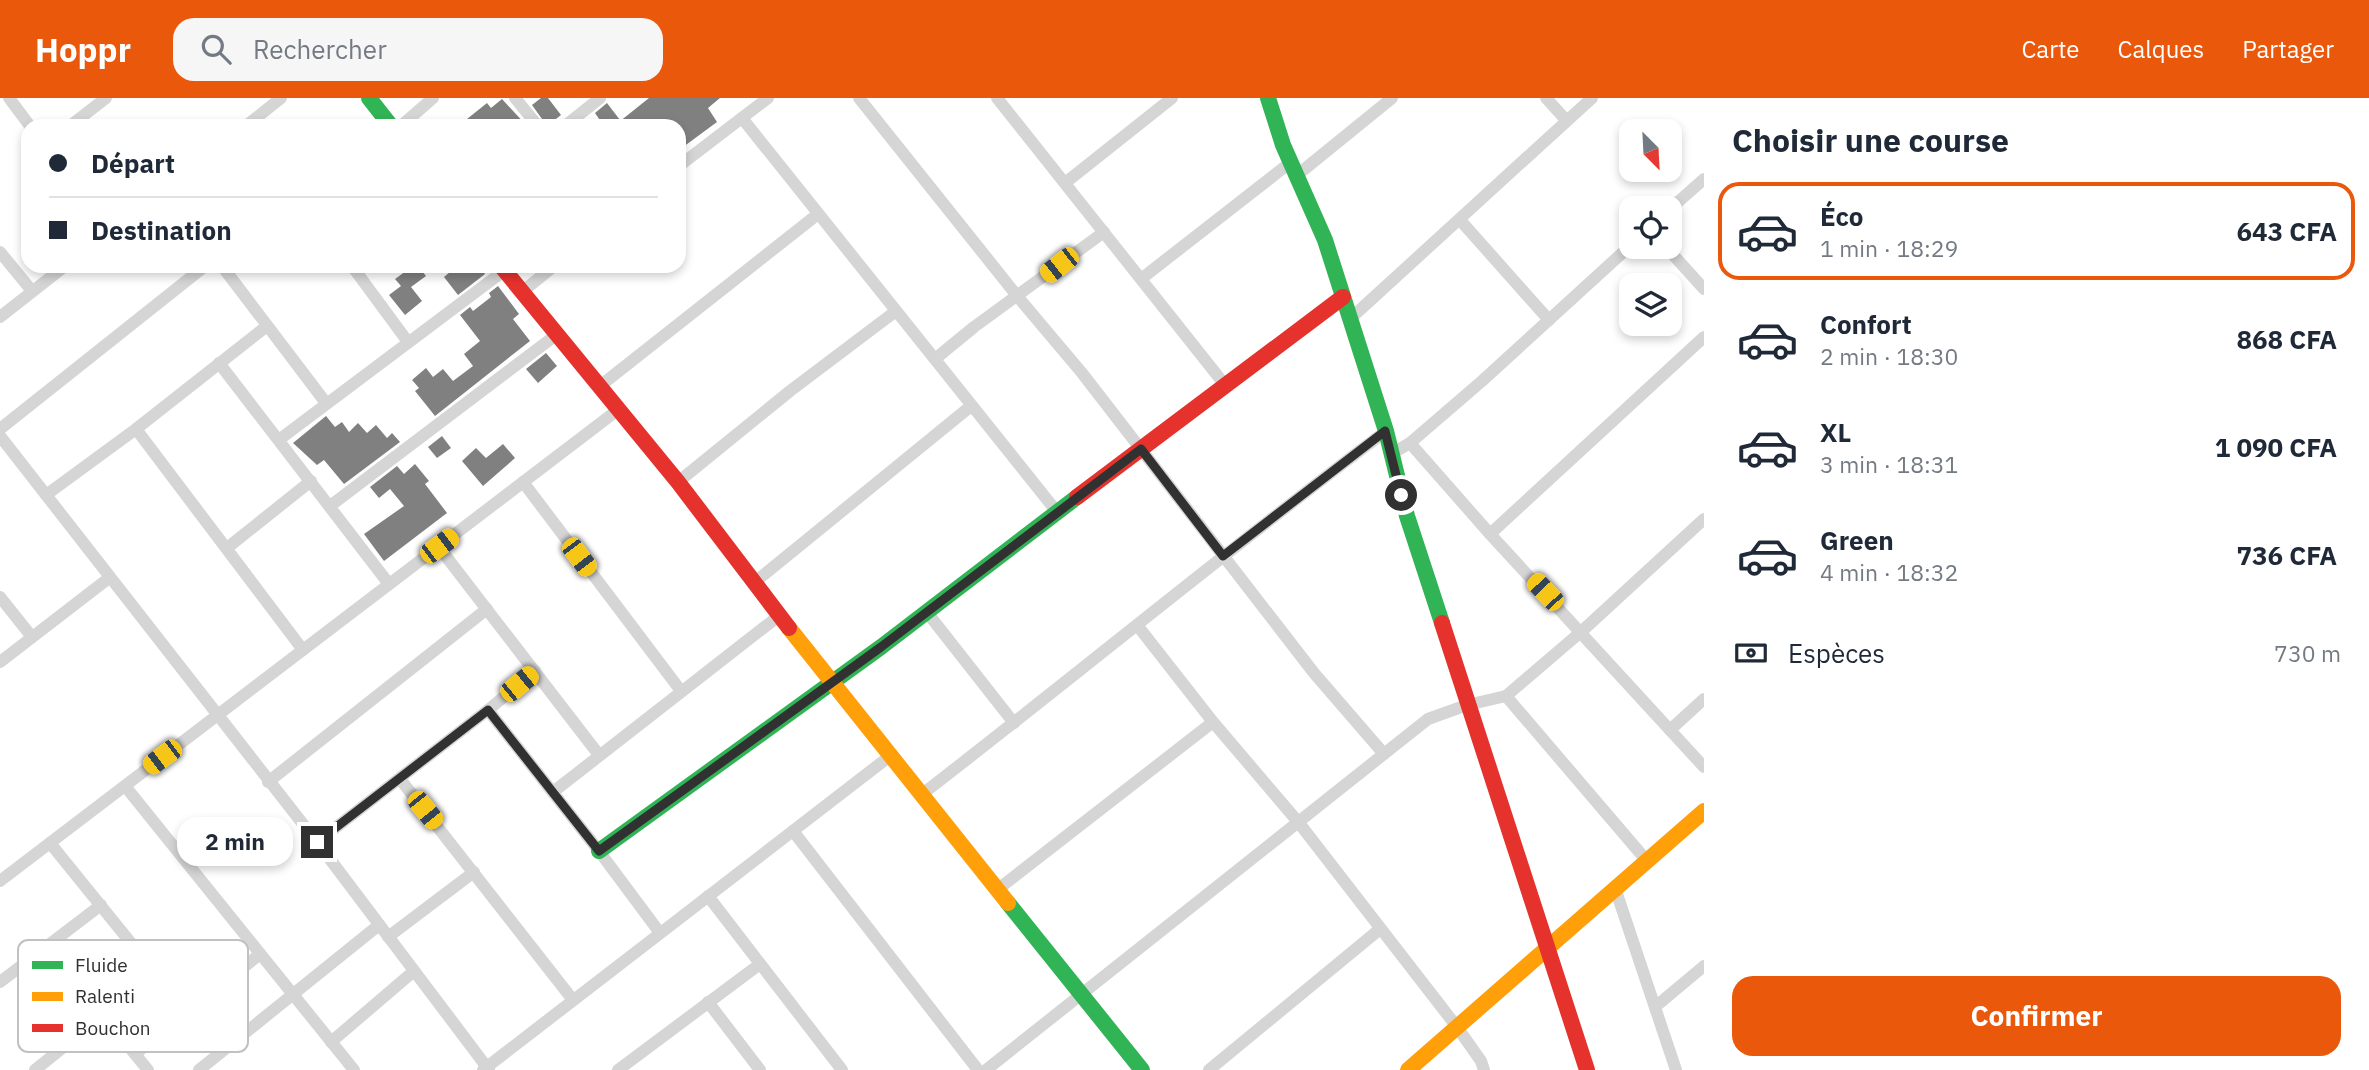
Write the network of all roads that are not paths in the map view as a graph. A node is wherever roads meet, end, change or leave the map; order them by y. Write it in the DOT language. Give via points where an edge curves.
graph roads {
  1 [pos="9,98"];
  2 [pos="106,98"];
  3 [pos="281,98"];
  4 [pos="369,98"];
  5 [pos="433,98"];
  6 [pos="515,98"];
  7 [pos="600,98"];
  8 [pos="768,98"];
  9 [pos="859,98"];
  10 [pos="997,98"];
  11 [pos="1172,98"];
  12 [pos="1268,98"];
  13 [pos="1392,98"];
  14 [pos="1546,98"];
  15 [pos="1591,98"];
  16 [pos="742,118"];
  17 [pos="25,119"];
  18 [pos="79,119"];
  19 [pos="255,119"];
  20 [pos="386,119"];
  21 [pos="409,119"];
  22 [pos="532,119"];
  23 [pos="574,119"];
  24 [pos="1566,120"];
  25 [pos="686,161"];
  26 [pos="1294,169"];
  27 [pos="1704,179"];
  28 [pos="1065,183"];
  29 [pos="1682,198"];
  30 [pos="818,214"];
  31 [pos="1460,220"];
  32 [pos="1104,232"];
  33 [pos="0,252"];
  34 [pos="1619,256"];
  35 [pos="1677,259"];
  36 [pos="56,273"];
  37 [pos="196,273"];
  38 [pos="227,273"];
  39 [pos="357,273"];
  40 [pos="497,273"];
  41 [pos="507,273"];
  42 [pos="545,273"];
  43 [pos="1141,279"];
  44 [pos="1704,289"];
  45 [pos="32,291"];
  46 [pos="523,291"];
  47 [pos="1018,297"];
  48 [pos="1343,298"];
  49 [pos="896,311"];
  50 [pos="0,317"];
  51 [pos="1350,318"];
  52 [pos="1549,320"];
  53 [pos="267,326"];
  54 [pos="556,335"];
  55 [pos="1704,337"];
  56 [pos="408,342"];
  57 [pos="935,359"];
  58 [pos="219,363"];
  59 [pos="1225,385"];
  60 [pos="600,386"];
  61 [pos="326,403"];
  62 [pos="971,406"];
  63 [pos="619,409"];
  64 [pos="0,429"];
  65 [pos="136,429"];
  66 [pos="1385,431"];
  67 [pos="0,436"];
  68 [pos="280,439"];
  69 [pos="1410,443"];
  70 [pos="1141,449"];
  71 [pos="1391,454"];
  72 [pos="311,481"];
  73 [pos="523,482"];
  74 [pos="678,482"];
  75 [pos="46,495"];
  76 [pos="330,506"];
  77 [pos="1058,512"];
  78 [pos="1704,519"];
  79 [pos="1490,534"];
  80 [pos="439,546"];
  81 [pos="227,548"];
  82 [pos="1223,556"];
  83 [pos="109,578"];
  84 [pos="755,582"];
  85 [pos="389,584"];
  86 [pos="0,597"];
  87 [pos="487,609"];
  88 [pos="926,611"];
  89 [pos="780,615"];
  90 [pos="1137,625"];
  91 [pos="1582,631"];
  92 [pos="32,637"];
  93 [pos="303,650"];
  94 [pos="0,662"];
  95 [pos="535,671"];
  96 [pos="831,683"];
  97 [pos="681,691"];
  98 [pos="1506,696"];
  99 [pos="1704,699"];
  100 [pos="1467,705"];
  101 [pos="488,710"];
  102 [pos="218,715"];
  103 [pos="1213,722"];
  104 [pos="1014,723"];
  105 [pos="1670,730"];
  106 [pos="1384,754"];
  107 [pos="599,755"];
  108 [pos="890,756"];
  109 [pos="1704,766"];
  110 [pos="400,779"];
  111 [pos="268,782"];
  112 [pos="125,786"];
  113 [pos="553,792"];
  114 [pos="921,794"];
  115 [pos="1704,811"];
  116 [pos="1299,823"];
  117 [pos="793,831"];
  118 [pos="317,842"];
  119 [pos="50,843"];
  120 [pos="599,851"];
  121 [pos="1647,861"];
  122 [pos="474,872"];
  123 [pos="2,875"];
  124 [pos="1615,888"];
  125 [pos="997,890"];
  126 [pos="708,896"];
  127 [pos="101,905"];
  128 [pos="379,925"];
  129 [pos="1380,929"];
  130 [pos="660,933"];
  131 [pos="388,937"];
  132 [pos="55,940"];
  133 [pos="129,940"];
  134 [pos="1547,947"];
  135 [pos="260,954"];
  136 [pos="248,964"];
  137 [pos="760,964"];
  138 [pos="1704,966"];
  139 [pos="18,968"];
  140 [pos="414,971"];
  141 [pos="0,982"];
  142 [pos="293,995"];
  143 [pos="1081,996"];
  144 [pos="573,1000"];
  145 [pos="708,1002"];
  146 [pos="1655,1007"];
  147 [pos="1457,1027"];
  148 [pos="248,1031"];
  149 [pos="331,1042"];
  150 [pos="59,1052"];
  151 [pos="137,1052"];
  152 [pos="220,1053"];
  153 [pos="135,1054"];
  154 [pos="39,1069"];
  155 [pos="486,1069"];
  156 [pos="623,1069"];
  157 [pos="148,1070"];
  158 [pos="200,1070"];
  159 [pos="354,1070"];
  160 [pos="760,1070"];
  161 [pos="842,1070"];
  162 [pos="978,1070"];
  163 [pos="986,1070"];
  164 [pos="1142,1070"];
  165 [pos="1209,1070"];
  166 [pos="1408,1070"];
  167 [pos="1484,1070"];
  168 [pos="1587,1070"];
  169 [pos="1676,1070"];
  1 -- 17 [label="street"];
  2 -- 18 [label="street"];
  3 -- 19 [label="street"];
  4 -- 20 [label="street"];
  5 -- 21 [label="street"];
  6 -- 22 [label="street"];
  7 -- 23 [label="street"];
  8 -- 16 [label="street"];
  9 -- 47 [label="street"];
  10 -- 28 [label="street"];
  11 -- 28 [label="street"];
  12 -- 26 [label="street"];
  13 -- 26 [label="street"];
  14 -- 24 [label="street"];
  15 -- 24 [label="street"];
  16 -- 25 [label="street"];
  16 -- 30 [label="street"];
  24 -- 31 [label="street"];
  26 -- 43 [label="street"];
  26 -- 48 [label="street" via="1325,240"];
  27 -- 29 [label="street"];
  28 -- 32 [label="street"];
  30 -- 49 [label="street"];
  30 -- 60 [label="street"];
  31 -- 51 [label="street"];
  31 -- 52 [label="street"];
  32 -- 43 [label="street"];
  32 -- 47 [label="street"];
  33 -- 45 [label="street"];
  34 -- 52 [label="street"];
  35 -- 44 [label="street"];
  36 -- 45 [label="street"];
  37 -- 64 [label="street"];
  38 -- 53 [label="street"];
  39 -- 56 [label="street"];
  40 -- 56 [label="street"];
  41 -- 46 [label="street"];
  42 -- 46 [label="street"];
  43 -- 59 [label="street"];
  45 -- 50 [label="street"];
  46 -- 54 [label="street"];
  47 -- 57 [label="street"];
  47 -- 70 [label="street"];
  48 -- 51 [label="street"];
  48 -- 59 [label="street"];
  49 -- 57 [label="street"];
  49 -- 74 [label="street"];
  51 -- 66 [label="street"];
  52 -- 69 [label="street"];
  53 -- 58 [label="street"];
  53 -- 61 [label="street"];
  54 -- 60 [label="street"];
  54 -- 76 [label="street"];
  55 -- 79 [label="street"];
  56 -- 61 [label="street"];
  57 -- 62 [label="street"];
  58 -- 65 [label="street"];
  58 -- 68 [label="street"];
  59 -- 70 [label="street"];
  60 -- 63 [label="street"];
  61 -- 68 [label="street"];
  62 -- 77 [label="street"];
  62 -- 84 [label="street"];
  63 -- 73 [label="street"];
  63 -- 74 [label="street"];
  65 -- 75 [label="street"];
  65 -- 81 [label="street"];
  66 -- 71 [label="street"];
  66 -- 82 [label="street"];
  67 -- 75 [label="street"];
  68 -- 72 [label="street"];
  69 -- 71 [label="street"];
  69 -- 79 [label="street"];
  70 -- 77 [label="street"];
  70 -- 82 [label="street"];
  71 -- 100 [label="street"];
  72 -- 76 [label="street"];
  72 -- 81 [label="street"];
  73 -- 80 [label="street"];
  73 -- 97 [label="street"];
  74 -- 84 [label="street"];
  75 -- 83 [label="street"];
  76 -- 85 [label="street"];
  77 -- 88 [label="street"];
  78 -- 91 [label="street"];
  79 -- 91 [label="street"];
  80 -- 85 [label="street"];
  80 -- 87 [label="street"];
  81 -- 93 [label="street"];
  82 -- 90 [label="street"];
  82 -- 106 [label="street"];
  83 -- 92 [label="street"];
  83 -- 102 [label="street"];
  84 -- 89 [label="street"];
  85 -- 93 [label="street"];
  86 -- 92 [label="street"];
  87 -- 95 [label="street"];
  87 -- 111 [label="street"];
  88 -- 96 [label="street"];
  88 -- 104 [label="street"];
  89 -- 96 [label="street"];
  89 -- 97 [label="street"];
  90 -- 103 [label="street"];
  90 -- 104 [label="street"];
  91 -- 98 [label="street"];
  91 -- 105 [label="street"];
  92 -- 94 [label="street"];
  93 -- 102 [label="street"];
  95 -- 101 [label="street"];
  95 -- 107 [label="street"];
  96 -- 108 [label="street"];
  96 -- 120 [label="street"];
  97 -- 107 [label="street"];
  98 -- 100 [label="street"];
  98 -- 121 [label="street"];
  99 -- 105 [label="street"];
  100 -- 106 [label="street" via="1428,719"];
  100 -- 134 [label="street"];
  101 -- 110 [label="street"];
  101 -- 113 [label="street"];
  102 -- 111 [label="street"];
  102 -- 112 [label="street"];
  103 -- 116 [label="street"];
  103 -- 125 [label="street"];
  104 -- 114 [label="street"];
  105 -- 109 [label="street"];
  106 -- 116 [label="street"];
  107 -- 113 [label="street"];
  108 -- 114 [label="street"];
  108 -- 117 [label="street"];
  110 -- 118 [label="street"];
  110 -- 122 [label="street"];
  111 -- 118 [label="street"];
  112 -- 119 [label="street"];
  112 -- 135 [label="street"];
  113 -- 120 [label="street"];
  114 -- 125 [label="street"];
  115 -- 121 [label="street"];
  116 -- 129 [label="street"];
  116 -- 143 [label="street"];
  117 -- 126 [label="street"];
  117 -- 162 [label="street"];
  118 -- 128 [label="street"];
  119 -- 123 [label="street"];
  119 -- 127 [label="street"];
  120 -- 130 [label="street"];
  121 -- 124 [label="street"];
  122 -- 131 [label="street"];
  122 -- 144 [label="street"];
  124 -- 134 [label="street"];
  124 -- 146 [label="street"];
  125 -- 143 [label="street"];
  126 -- 130 [label="street"];
  126 -- 137 [label="street"];
  127 -- 132 [label="street"];
  127 -- 133 [label="street"];
  128 -- 131 [label="street"];
  128 -- 142 [label="street"];
  129 -- 147 [label="street"];
  129 -- 165 [label="street"];
  130 -- 144 [label="street"];
  131 -- 140 [label="street"];
  134 -- 147 [label="street"];
  134 -- 168 [label="street"];
  135 -- 136 [label="street"];
  135 -- 142 [label="street"];
  137 -- 145 [label="street"];
  137 -- 161 [label="street"];
  138 -- 146 [label="street"];
  139 -- 141 [label="street"];
  140 -- 149 [label="street"];
  140 -- 155 [label="street"];
  142 -- 148 [label="street"];
  142 -- 149 [label="street"];
  143 -- 163 [label="street"];
  143 -- 164 [label="street"];
  144 -- 155 [label="street"];
  145 -- 156 [label="street"];
  145 -- 160 [label="street"];
  146 -- 169 [label="street"];
  147 -- 166 [label="street"];
  147 -- 167 [label="street"];
  149 -- 159 [label="street"];
  150 -- 154 [label="street"];
  151 -- 153 [label="street"];
  152 -- 158 [label="street"];
  153 -- 157 [label="street"];
}
